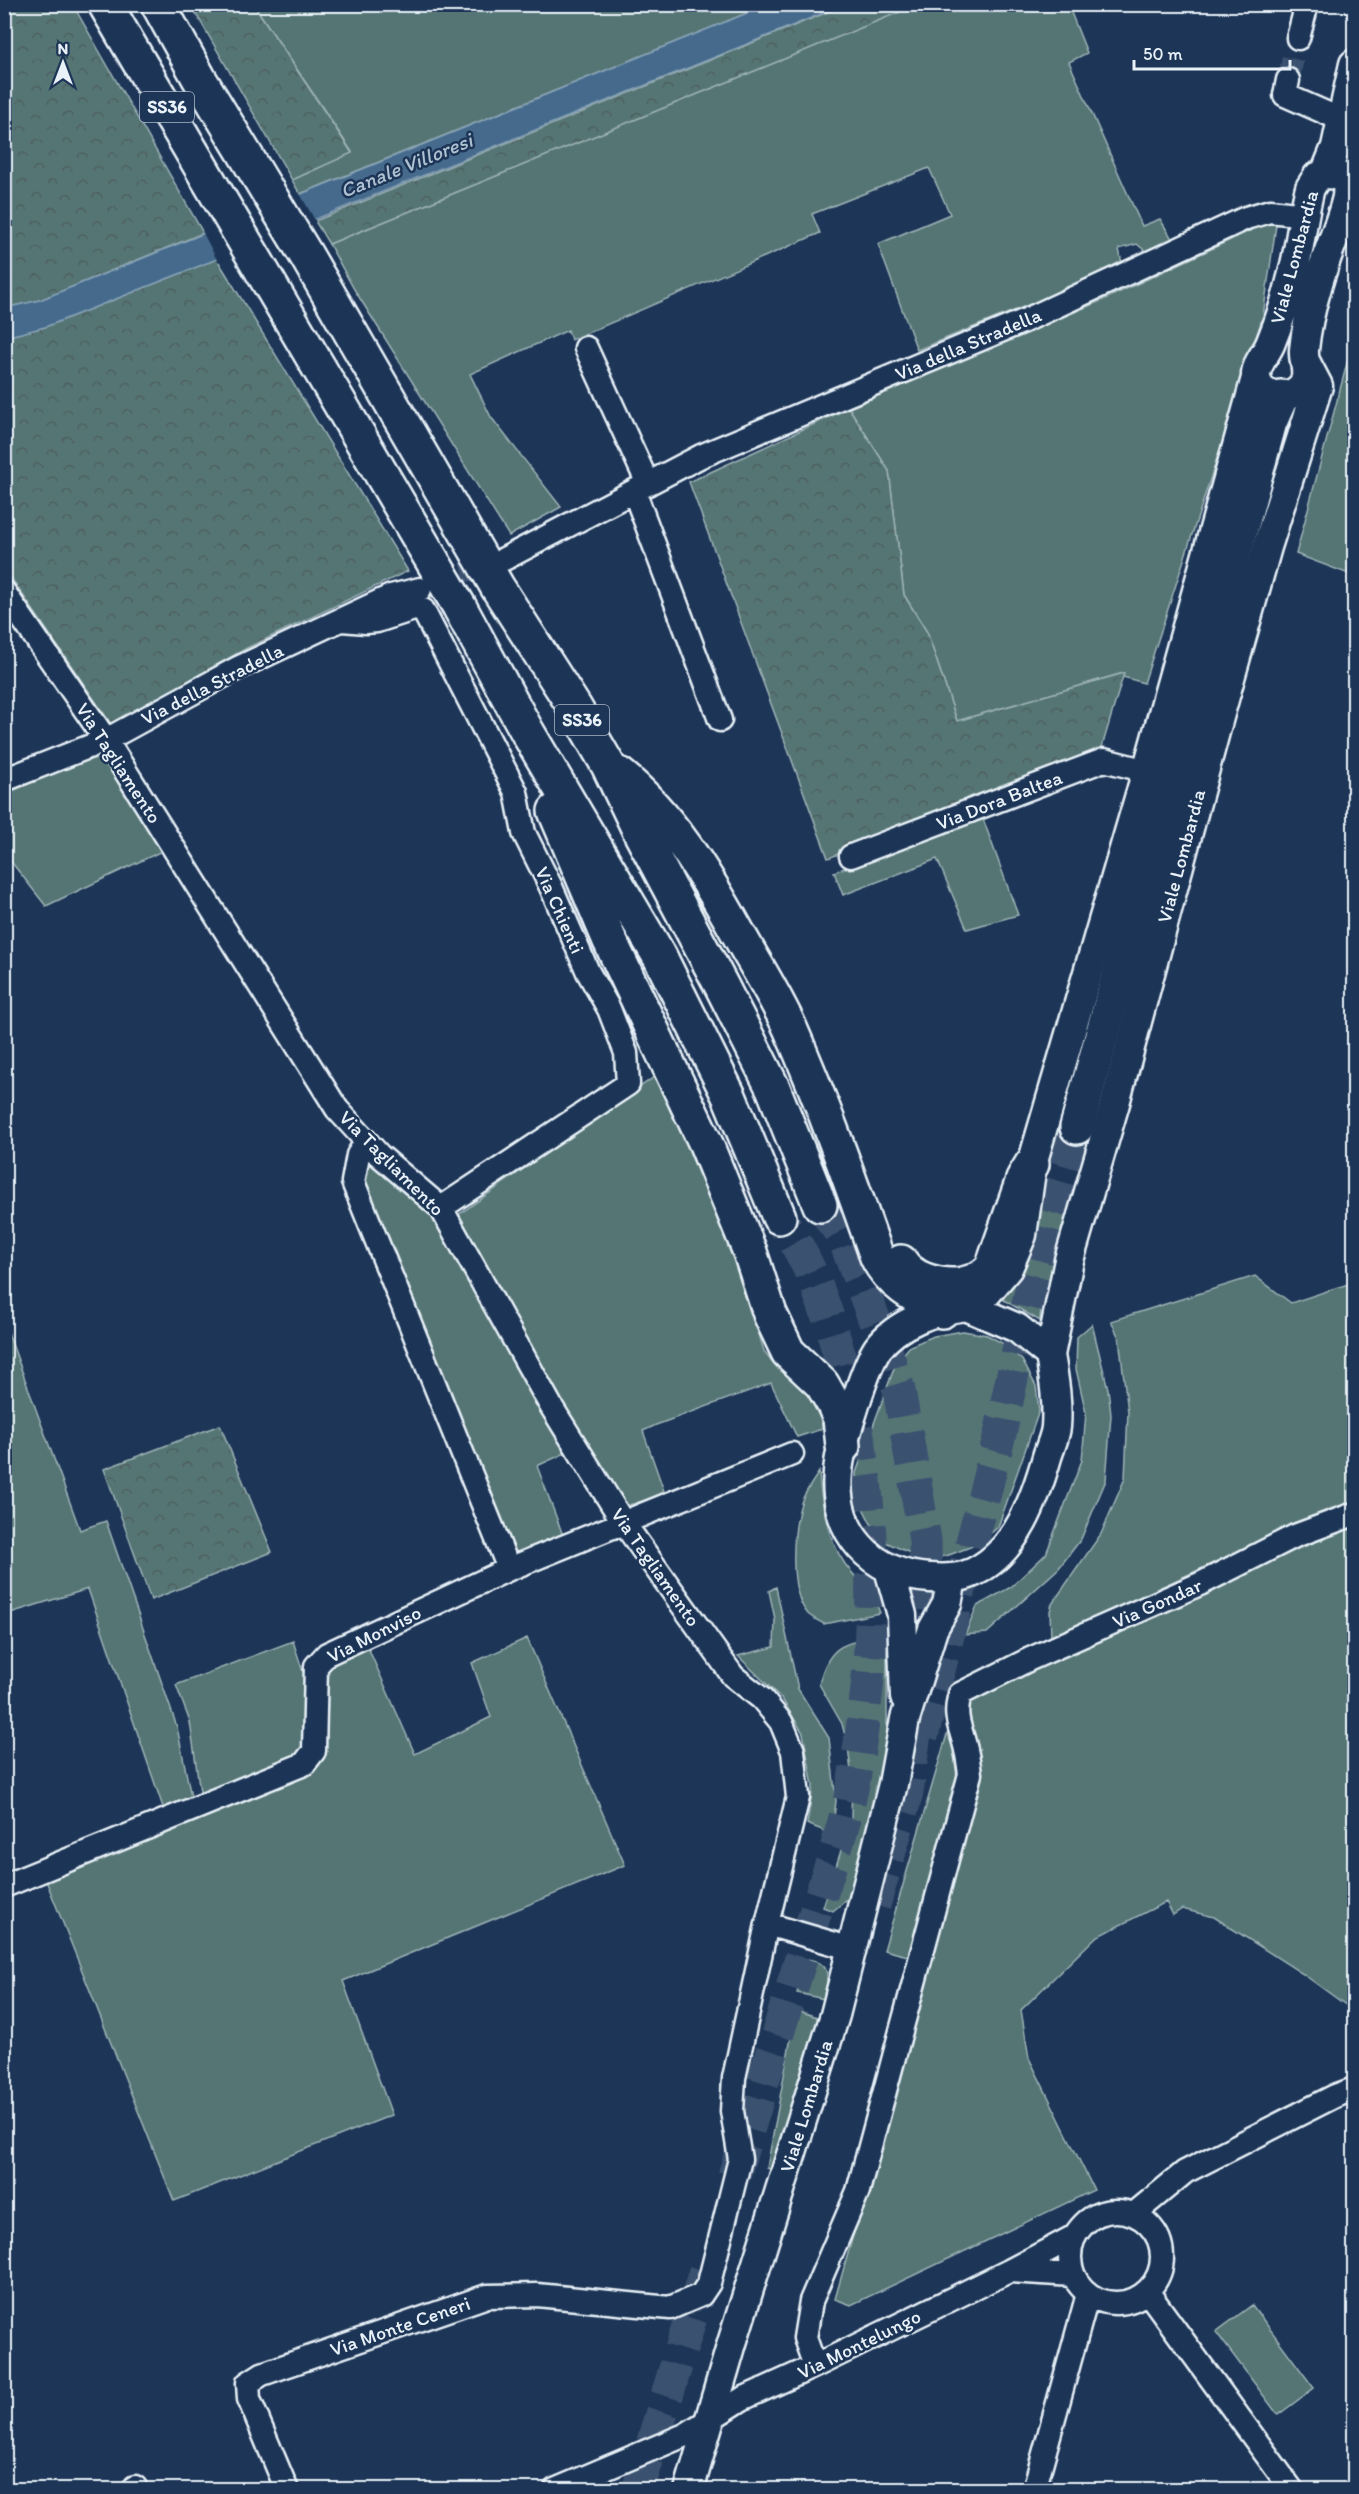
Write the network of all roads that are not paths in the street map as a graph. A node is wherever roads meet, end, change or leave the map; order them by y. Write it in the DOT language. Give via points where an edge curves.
graph roads {
  1 [pos="105,4"];
  2 [pos="158,4"];
  3 [pos="182,4"];
  4 [pos="1307,4"];
  5 [pos="1298,38"];
  6 [pos="1354,64"];
  7 [pos="199,78"];
  8 [pos="1288,80"];
  9 [pos="1342,120"];
  10 [pos="1342,172"];
  11 [pos="1305,215"];
  12 [pos="586,348"];
  13 [pos="1306,363"];
  14 [pos="1269,387"];
  15 [pos="641,488"];
  16 [pos="504,559"];
  17 [pos="420,589"];
  18 [pos="4,591"];
  19 [pos="342,620"];
  20 [pos="720,720"];
  21 [pos="528,733"];
  22 [pos="106,740"];
  23 [pos="608,765"];
  24 [pos="1147,771"];
  25 [pos="4,780"];
  26 [pos="852,856"];
  27 [pos="789,1026"];
  28 [pos="1077,1127"];
  29 [pos="366,1142"];
  30 [pos="1032,1164"];
  31 [pos="820,1205"];
  32 [pos="441,1208"];
  33 [pos="779,1217"];
  34 [pos="954,1308"];
  35 [pos="1050,1355"];
  36 [pos="843,1446"];
  37 [pos="792,1454"];
  38 [pos="1354,1514"];
  39 [pos="623,1522"];
  40 [pos="509,1569"];
  41 [pos="890,1569"];
  42 [pos="952,1580"];
  43 [pos="906,1719"];
  44 [pos="4,1886"];
  45 [pos="767,1924"];
  46 [pos="852,1949"];
  47 [pos="1354,2089"];
  48 [pos="1134,2214"];
  49 [pos="1073,2237"];
  50 [pos="1009,2271"];
  51 [pos="1073,2274"];
  52 [pos="1147,2291"];
  53 [pos="1088,2294"];
  54 [pos="815,2366"];
  55 [pos="709,2419"];
  56 [pos="287,2490"];
  57 [pos="555,2490"];
  58 [pos="689,2490"];
  59 [pos="1034,2490"];
  60 [pos="1292,2490"];
  1 -- 21 [label="highway, SS36" via="459,606"];
  2 -- 7 [label="highway, SS36"];
  3 -- 7 [label="highway" via="198,32"];
  4 -- 5 [label="street"];
  6 -- 9 [label="main road, Viale Lombardia"];
  7 -- 23 [label="highway, SS36" via="498,588"];
  8 -- 9 [label="street" via="1285,95"];
  9 -- 10 [label="main road, Viale Lombardia" via="1336,147"];
  10 -- 11 [label="main road, Viale Lombardia" via="1317,177 1310,188"];
  10 -- 13 [label="main road, Viale Lombardia" via="1342,244 1317,287 1305,347"];
  11 -- 14 [label="main road, Viale Lombardia" via="1291,282 1271,343 1257,368"];
  11 -- 15 [label="street, Via della Stradella" via="1270,211 1246,218 1024,321 701,456"];
  12 -- 15 [label="street"];
  13 -- 14 [label="main road, Viale Lombardia" via="1305,382 1291,396"];
  13 -- 35 [label="main road, Viale Lombardia" via="1318,386 1222,706 1069,1260"];
  14 -- 24 [label="main road, Viale Lombardia"];
  14 -- 28 [label="highway" via="1270,422"];
  15 -- 16 [label="street, Via della Stradella"];
  15 -- 20 [label="street"];
  17 -- 19 [label="street, Via della Stradella" via="391,597"];
  18 -- 22 [label="street, Via Tagliamento"];
  19 -- 22 [label="street, Via della Stradella" via="238,668"];
  19 -- 32 [label="street, Via Chienti" via="366,622 417,608 423,610 516,792 524,833 609,1009 626,1053 628,1084"];
  21 -- 33 [label="highway, SS36" via="660,957 729,1096"];
  21 -- 36 [label="highway" via="568,844 610,941 706,1144 750,1252 770,1314 788,1352 822,1384 834,1403"];
  22 -- 25 [label="street, Via della Stradella"];
  22 -- 29 [label="street, Via Tagliamento" via="337,1109"];
  23 -- 27 [label="highway, SS36" via="644,794 680,839 716,893"];
  23 -- 31 [label="highway, SS36" via="773,1089"];
  24 -- 26 [label="street, Via Dora Baltea" via="1104,760"];
  24 -- 30 [label="main road, Viale Lombardia"];
  27 -- 30 [label="highway" via="848,1120 896,1253 905,1268 920,1278 936,1283 967,1282 992,1268"];
  27 -- 34 [label="highway, SS36" via="885,1272 902,1288"];
  29 -- 32 [label="street, Via Tagliamento"];
  29 -- 40 [label="street" via="358,1155 353,1182"];
  30 -- 34 [label="main road, Viale Lombardia" via="1022,1235 1008,1268 986,1294"];
  32 -- 39 [label="street, Via Tagliamento" via="551,1406"];
  34 -- 35 [label="main road" via="1017,1328"];
  34 -- 36 [label="main road, Viale Lombardia" via="913,1320 893,1332 877,1349"];
  35 -- 42 [label="main road" via="1057,1393 1056,1429 1028,1514 994,1559"];
  36 -- 41 [label="main road, Viale Lombardia" via="838,1474 844,1520 863,1552"];
  37 -- 39 [label="street, Via Monviso"];
  38 -- 54 [label="street, Via Gondar" via="1295,1536 960,1694 956,1709 958,1728 970,1774 858,2191 811,2301 805,2338"];
  39 -- 40 [label="street, Via Monviso"];
  39 -- 45 [label="street, Via Tagliamento" via="733,1676 762,1699 781,1722 793,1751 798,1797"];
  40 -- 44 [label="street, Via Monviso" via="327,1654 315,1666 314,1751 304,1764"];
  41 -- 42 [label="main road, Viale Lombardia" via="920,1578"];
  41 -- 43 [label="main road, Viale Lombardia" via="902,1616"];
  42 -- 43 [label="main road, Viale Lombardia"];
  43 -- 46 [label="main road, Viale Lombardia"];
  45 -- 46 [label="street"];
  45 -- 56 [label="street, Via Monte Ceneri" via="734,2078 732,2111 740,2159 709,2283 701,2295 670,2308 537,2295 487,2296 261,2374 248,2383 249,2399"];
  46 -- 55 [label="main road, Viale Lombardia"];
  47 -- 48 [label="street" via="1185,2172"];
  48 -- 49 [label="street, Via Montelungo" via="1112,2210 1097,2214"];
  48 -- 52 [label="street" via="1149,2224 1161,2247 1162,2263"];
  49 -- 50 [label="street, Via Montelungo"];
  49 -- 51 [label="street" via="1069,2259"];
  50 -- 51 [label="street, Via Montelungo"];
  50 -- 54 [label="street, Via Montelungo"];
  51 -- 53 [label="street"];
  52 -- 53 [label="street" via="1133,2300 1113,2303"];
  52 -- 60 [label="street"];
  53 -- 59 [label="street"];
  54 -- 55 [label="street, Via Montelungo" via="742,2398"];
  55 -- 57 [label="street, Via Montelungo" via="685,2435"];
  55 -- 58 [label="main road, Viale Lombardia"];
}
